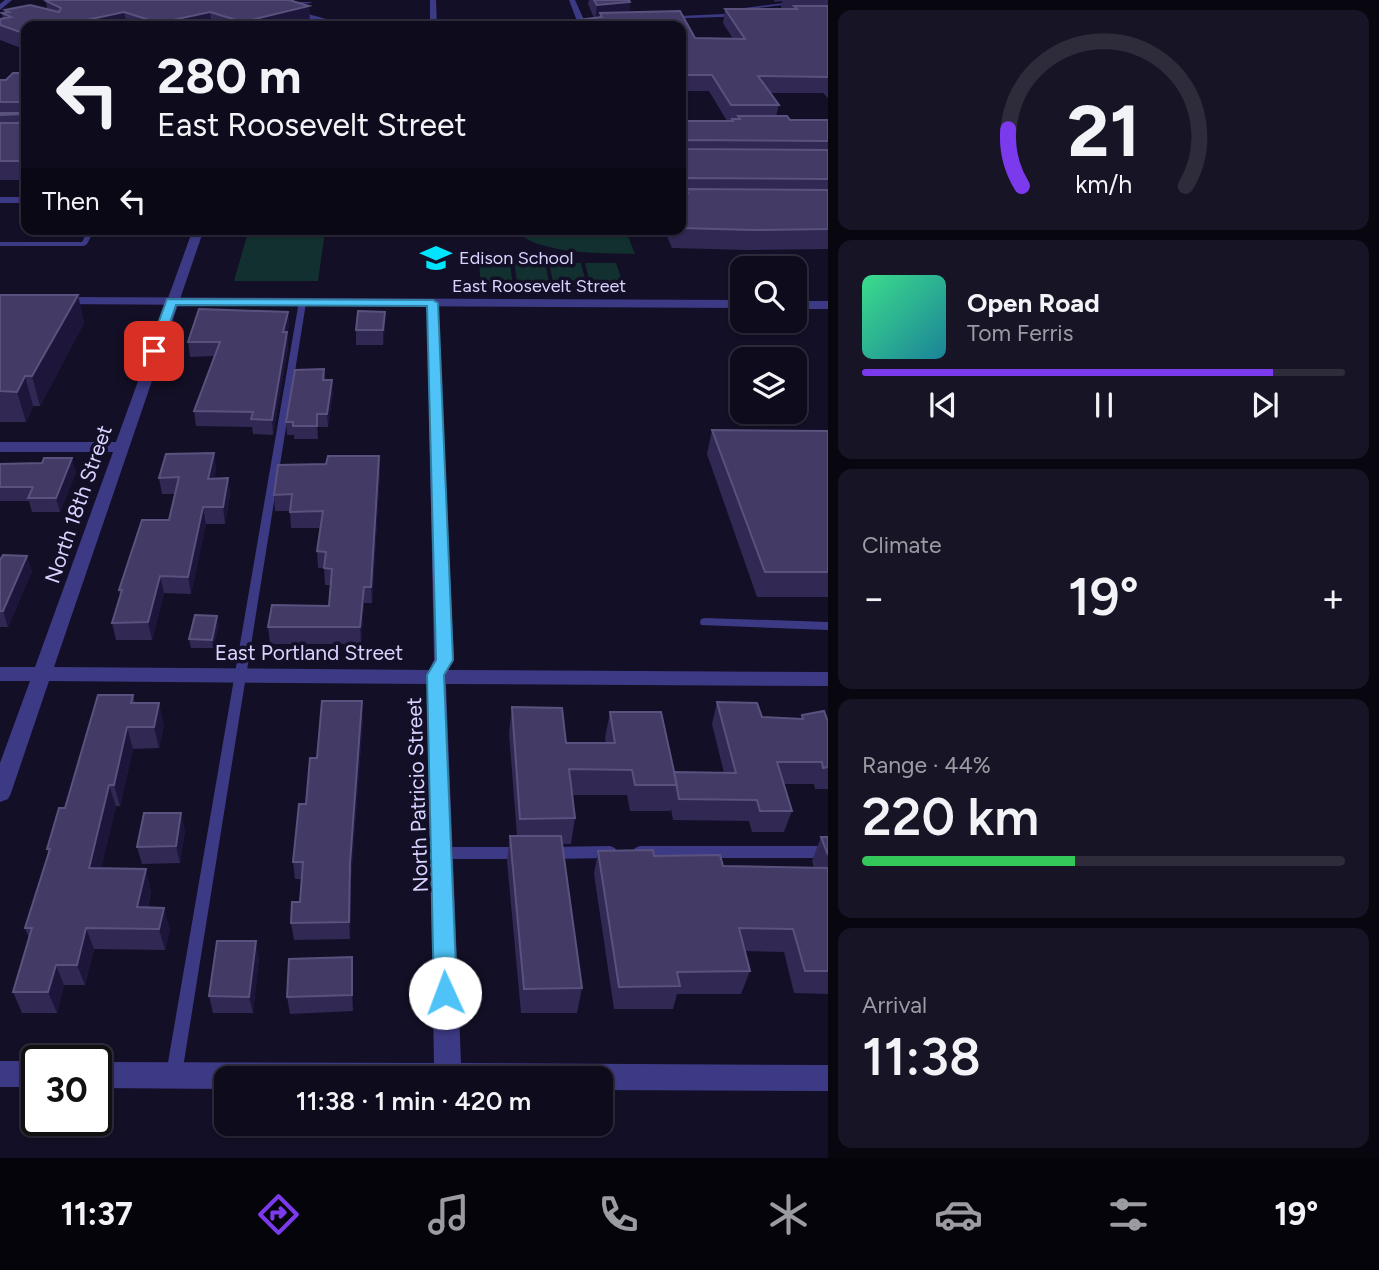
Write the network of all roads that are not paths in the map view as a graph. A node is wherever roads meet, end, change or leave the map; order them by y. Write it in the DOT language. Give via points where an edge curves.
graph roads {
  1 [pos="9,0"];
  2 [pos="433,0"];
  3 [pos="572,0"];
  4 [pos="821,0"];
  5 [pos="291,1"];
  6 [pos="310,3"];
  7 [pos="0,8"];
  8 [pos="751,15"];
  9 [pos="776,15"];
  10 [pos="647,19"];
  11 [pos="329,21"];
  12 [pos="434,21"];
  13 [pos="581,21"];
  14 [pos="0,200"];
  15 [pos="21,200"];
  16 [pos="89,235"];
  17 [pos="197,235"];
  18 [pos="0,244"];
  19 [pos="36,301"];
  20 [pos="171,302"];
  21 [pos="302,303"];
  22 [pos="433,303"];
  23 [pos="730,304"];
  24 [pos="807,305"];
  25 [pos="828,305"];
  26 [pos="0,447"];
  27 [pos="122,447"];
  28 [pos="705,622"];
  29 [pos="828,626"];
  30 [pos="0,674"];
  31 [pos="44,674"];
  32 [pos="239,675"];
  33 [pos="436,675"];
  34 [pos="828,679"];
  35 [pos="0,793"];
  36 [pos="828,852"];
  37 [pos="441,853"];
  38 [pos="448,1066"];
  39 [pos="0,1074"];
  40 [pos="21,1074"];
  41 [pos="112,1075"];
  42 [pos="174,1076"];
  43 [pos="214,1076"];
  44 [pos="613,1078"];
  45 [pos="828,1078"];
  1 -- 7 [label="street"];
  2 -- 12 [label="street"];
  3 -- 13 [label="street"];
  4 -- 8 [label="lane" via="746,8"];
  5 -- 6 [label="lane"];
  5 -- 11 [label="street" via="289,9"];
  8 -- 9 [label="street"];
  8 -- 10 [label="street"];
  14 -- 15 [label="street"];
  16 -- 18 [label="lane" via="84,244"];
  17 -- 20 [label="street, North 18th Street"];
  19 -- 20 [label="street, East Roosevelt Street"];
  20 -- 21 [label="street, East Roosevelt Street"];
  20 -- 27 [label="street, North 18th Street"];
  21 -- 22 [label="street, East Roosevelt Street"];
  21 -- 32 [label="lane"];
  22 -- 23 [label="street, East Roosevelt Street"];
  22 -- 33 [label="street, North Patricio Street" via="444,660"];
  24 -- 25 [label="street"];
  26 -- 27 [label="street"];
  27 -- 31 [label="street, North 18th Street"];
  28 -- 29 [label="lane"];
  30 -- 31 [label="street, East Portland Street"];
  31 -- 32 [label="street, East Portland Street"];
  31 -- 35 [label="street, North 18th Street"];
  32 -- 33 [label="street, East Portland Street"];
  32 -- 42 [label="lane"];
  33 -- 34 [label="street, East Portland Street"];
  33 -- 37 [label="street, North Patricio Street"];
  36 -- 37 [label="lane"];
  37 -- 38 [label="street, North Patricio Street"];
  39 -- 40 [label="street"];
  41 -- 42 [label="street"];
  42 -- 43 [label="street"];
  44 -- 45 [label="street"];
}
